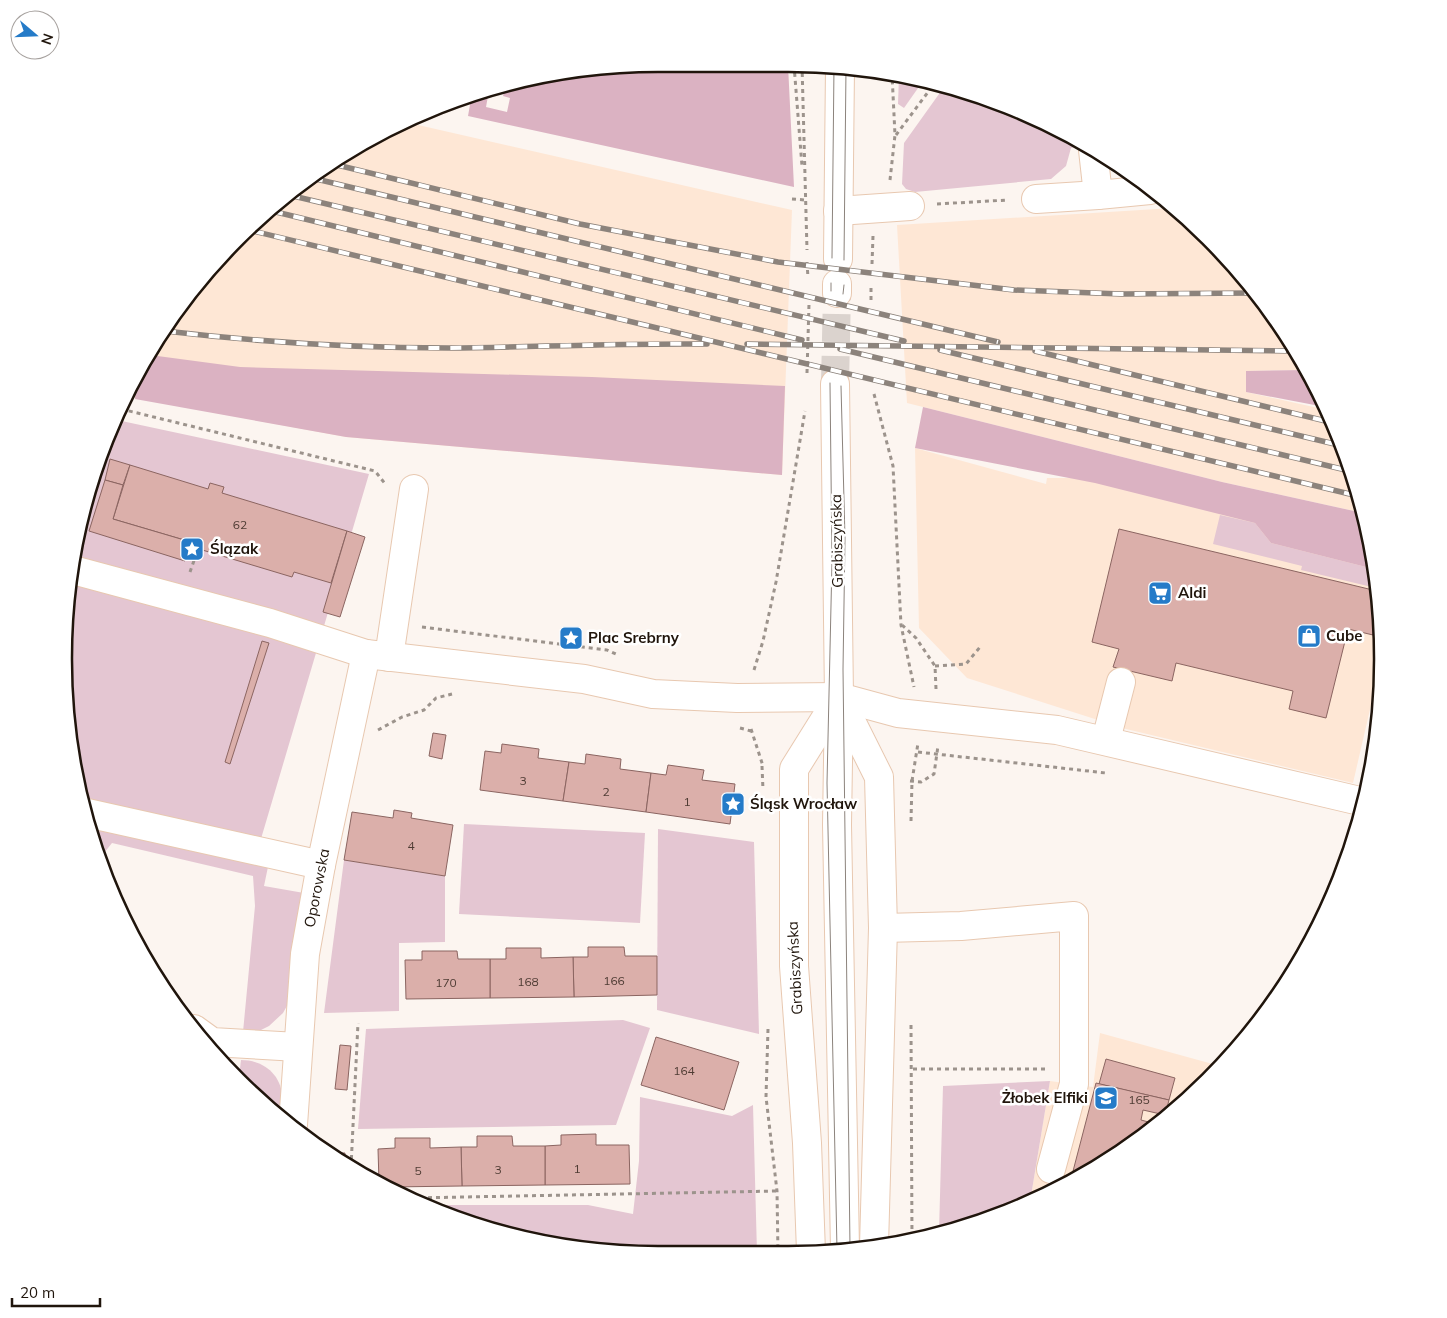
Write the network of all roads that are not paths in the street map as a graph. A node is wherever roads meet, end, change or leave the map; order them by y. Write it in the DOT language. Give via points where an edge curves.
graph roads {
  1 [pos="840,75"];
  2 [pos="1094,159"];
  3 [pos="1141,191"];
  4 [pos="1098,195"];
  5 [pos="1036,199"];
  6 [pos="910,206"];
  7 [pos="838,210"];
  8 [pos="837,279"];
  9 [pos="836,384"];
  10 [pos="403,491"];
  11 [pos="80,572"];
  12 [pos="377,656"];
  13 [pos="1121,682"];
  14 [pos="839,697"];
  15 [pos="1106,740"];
  16 [pos="1357,800"];
  17 [pos="93,814"];
  18 [pos="321,865"];
  19 [pos="883,928"];
  20 [pos="215,1042"];
  21 [pos="298,1047"];
  22 [pos="294,1117"];
  23 [pos="1051,1169"];
  24 [pos="874,1239"];
  25 [pos="844,1242"];
  26 [pos="811,1245"];
  1 -- 7 [label="main road"];
  2 -- 4 [label="main road"];
  3 -- 4 [label="main road"];
  4 -- 5 [label="main road"];
  6 -- 7 [label="main road"];
  7 -- 8 [label="main road"];
  9 -- 14 [label="main road, Grabiszyńska"];
  10 -- 12 [label="main road, Oporowska"];
  11 -- 12 [label="main road" via="270,623"];
  12 -- 14 [label="main road" via="584,678 653,694 737,698"];
  12 -- 18 [label="main road, Oporowska"];
  13 -- 15 [label="main road"];
  14 -- 15 [label="main road" via="898,713 1057,730"];
  14 -- 19 [label="main road, Grabiszyńska" via="879,777"];
  14 -- 25 [label="main road" via="837,825"];
  14 -- 26 [label="main road, Grabiszyńska" via="794,769 794,966"];
  15 -- 16 [label="main road"];
  17 -- 18 [label="main road"];
  18 -- 21 [label="main road, Oporowska" via="305,954"];
  19 -- 23 [label="main road" via="960,926 1074,916 1074,1084"];
  19 -- 24 [label="main road, Grabiszyńska"];
  20 -- 21 [label="main road"];
  21 -- 22 [label="main road, Oporowska"];
}
